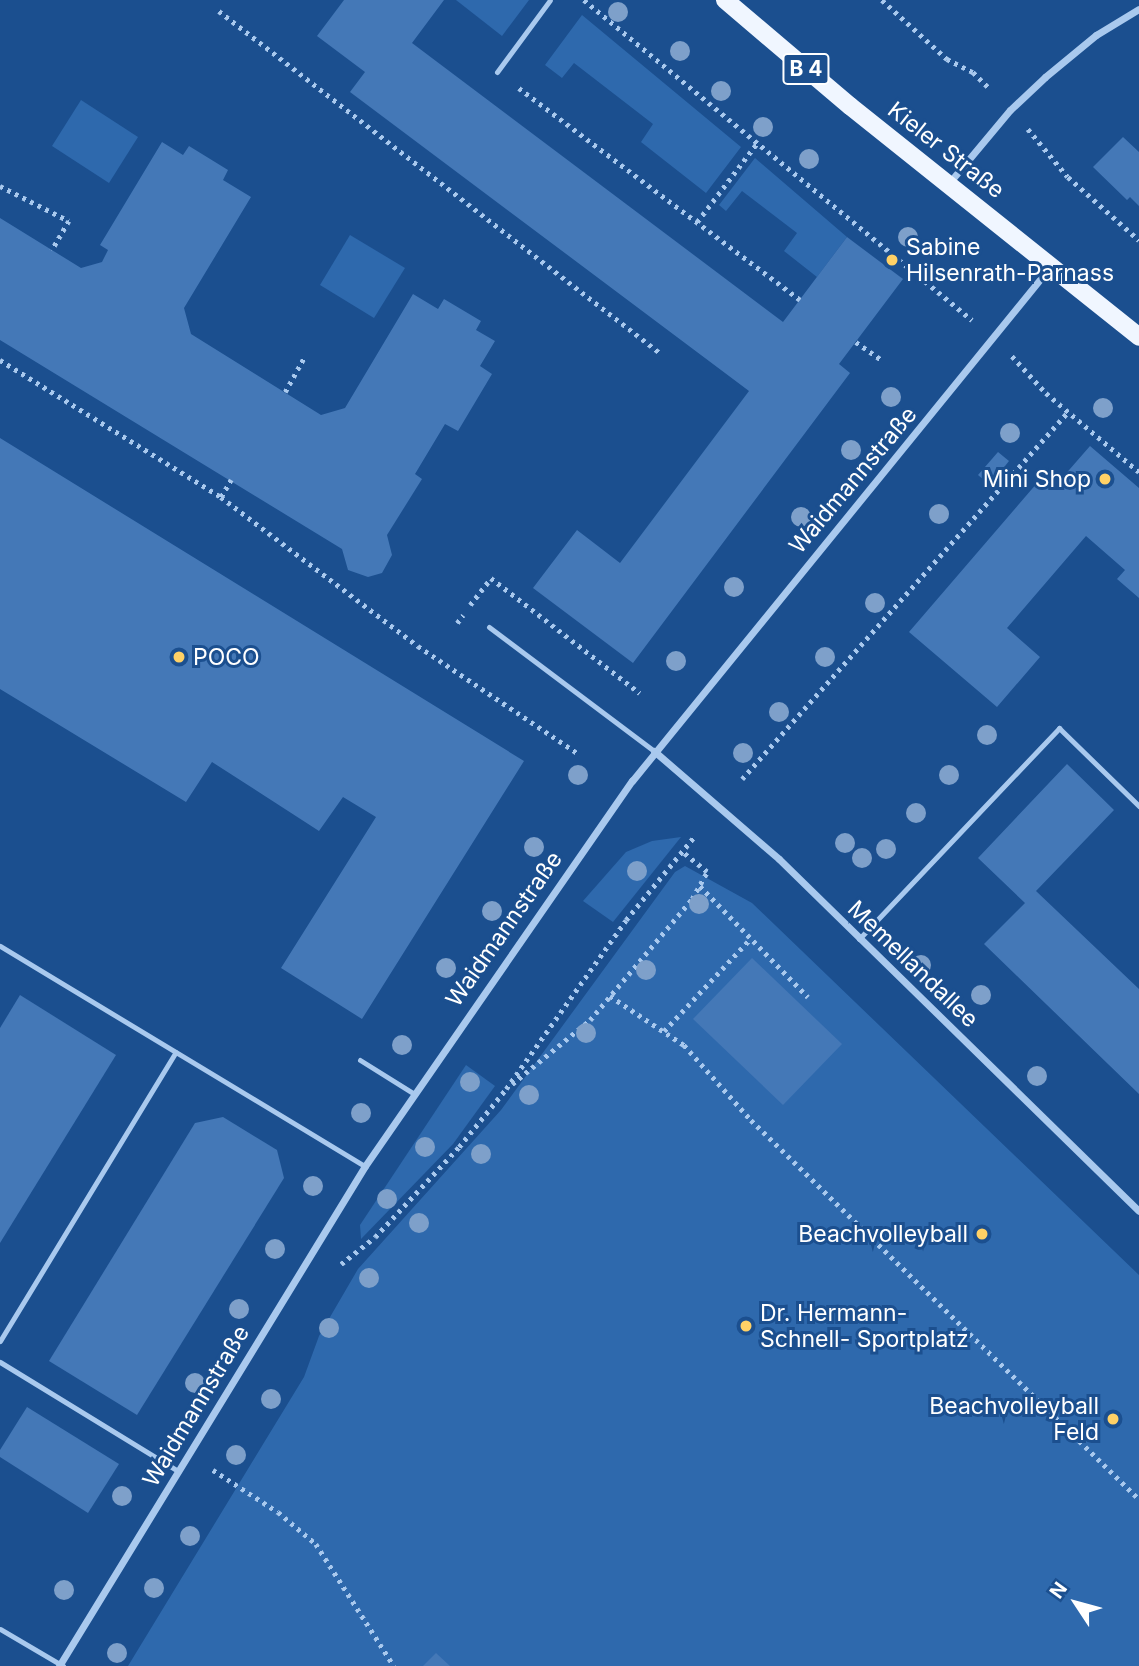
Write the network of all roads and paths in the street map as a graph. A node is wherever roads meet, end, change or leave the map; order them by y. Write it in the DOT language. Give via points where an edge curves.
graph roads {
  1 [pos="550,0"];
  2 [pos="584,0"];
  3 [pos="725,0"];
  4 [pos="882,0"];
  5 [pos="1139,9"];
  6 [pos="219,11"];
  7 [pos="947,59"];
  8 [pos="497,72"];
  9 [pos="758,142"];
  10 [pos="1068,177"];
  11 [pos="949,183"];
  12 [pos="0,186"];
  13 [pos="697,222"];
  14 [pos="1139,240"];
  15 [pos="52,250"];
  16 [pos="1052,265"];
  17 [pos="936,288"];
  18 [pos="800,300"];
  19 [pos="1139,337"];
  20 [pos="856,342"];
  21 [pos="660,353"];
  22 [pos="303,359"];
  23 [pos="0,360"];
  24 [pos="883,361"];
  25 [pos="1029,371"];
  26 [pos="285,392"];
  27 [pos="1068,412"];
  28 [pos="1139,472"];
  29 [pos="231,480"];
  30 [pos="221,497"];
  31 [pos="457,623"];
  32 [pos="489,627"];
  33 [pos="640,694"];
  34 [pos="654,751"];
  35 [pos="580,755"];
  36 [pos="742,779"];
  37 [pos="1139,806"];
  38 [pos="694,837"];
  39 [pos="682,852"];
  40 [pos="700,886"];
  41 [pos="750,939"];
  42 [pos="859,939"];
  43 [pos="1,949"];
  44 [pos="610,996"];
  45 [pos="808,997"];
  46 [pos="664,1031"];
  47 [pos="176,1052"];
  48 [pos="360,1060"];
  49 [pos="506,1089"];
  50 [pos="413,1093"];
  51 [pos="365,1166"];
  52 [pos="1139,1211"];
  53 [pos="334,1270"];
  54 [pos="0,1341"];
  55 [pos="0,1362"];
  56 [pos="188,1455"];
  57 [pos="178,1471"];
  58 [pos="1139,1499"];
  59 [pos="0,1629"];
  60 [pos="60,1665"];
  61 [pos="394,1666"];
  1 -- 8 [label="lane"];
  2 -- 9 [label="path"];
  3 -- 11 [label="main road, Kieler Straße / B 4"];
  4 -- 7 [label="path"];
  5 -- 11 [label="street" via="1096,35 1045,77 1010,110"];
  6 -- 21 [label="path"];
  8 -- 13 [label="path"];
  9 -- 13 [label="path"];
  9 -- 17 [label="path"];
  10 -- 14 [label="path"];
  11 -- 16 [label="main road, Kieler Straße / B 4"];
  12 -- 15 [label="path" via="69,221"];
  13 -- 18 [label="path"];
  16 -- 19 [label="main road, Kieler Straße / B 4"];
  16 -- 34 [label="street, Waidmannstraße"];
  20 -- 24 [label="path"];
  22 -- 26 [label="path"];
  23 -- 30 [label="path"];
  25 -- 27 [label="path"];
  27 -- 28 [label="path"];
  27 -- 36 [label="path"];
  29 -- 30 [label="path"];
  30 -- 35 [label="path" via="418,646"];
  31 -- 33 [label="path" via="491,578"];
  32 -- 34 [label="lane"];
  34 -- 42 [label="street, Memellandallee" via="720,805"];
  34 -- 50 [label="street, Waidmannstraße"];
  37 -- 42 [label="lane" via="1059,728"];
  38 -- 39 [label="path"];
  39 -- 40 [label="path" via="707,872"];
  39 -- 49 [label="path" via="626,920"];
  40 -- 41 [label="path" via="737,920"];
  40 -- 44 [label="path"];
  41 -- 45 [label="path"];
  41 -- 46 [label="path"];
  42 -- 52 [label="street, Memellandallee"];
  43 -- 47 [label="lane"];
  44 -- 46 [label="path"];
  44 -- 49 [label="path" via="590,1020"];
  46 -- 58 [label="path" via="711,1071 751,1120"];
  47 -- 51 [label="lane"];
  47 -- 54 [label="lane"];
  48 -- 50 [label="lane"];
  49 -- 53 [label="path" via="375,1237"];
  50 -- 51 [label="street, Waidmannstraße"];
  51 -- 56 [label="street, Waidmannstraße"];
  55 -- 57 [label="lane"];
  56 -- 57 [label="street, Waidmannstraße"];
  56 -- 61 [label="path" via="278,1511 316,1544"];
  57 -- 60 [label="street, Waidmannstraße"];
  59 -- 60 [label="lane"];
}
